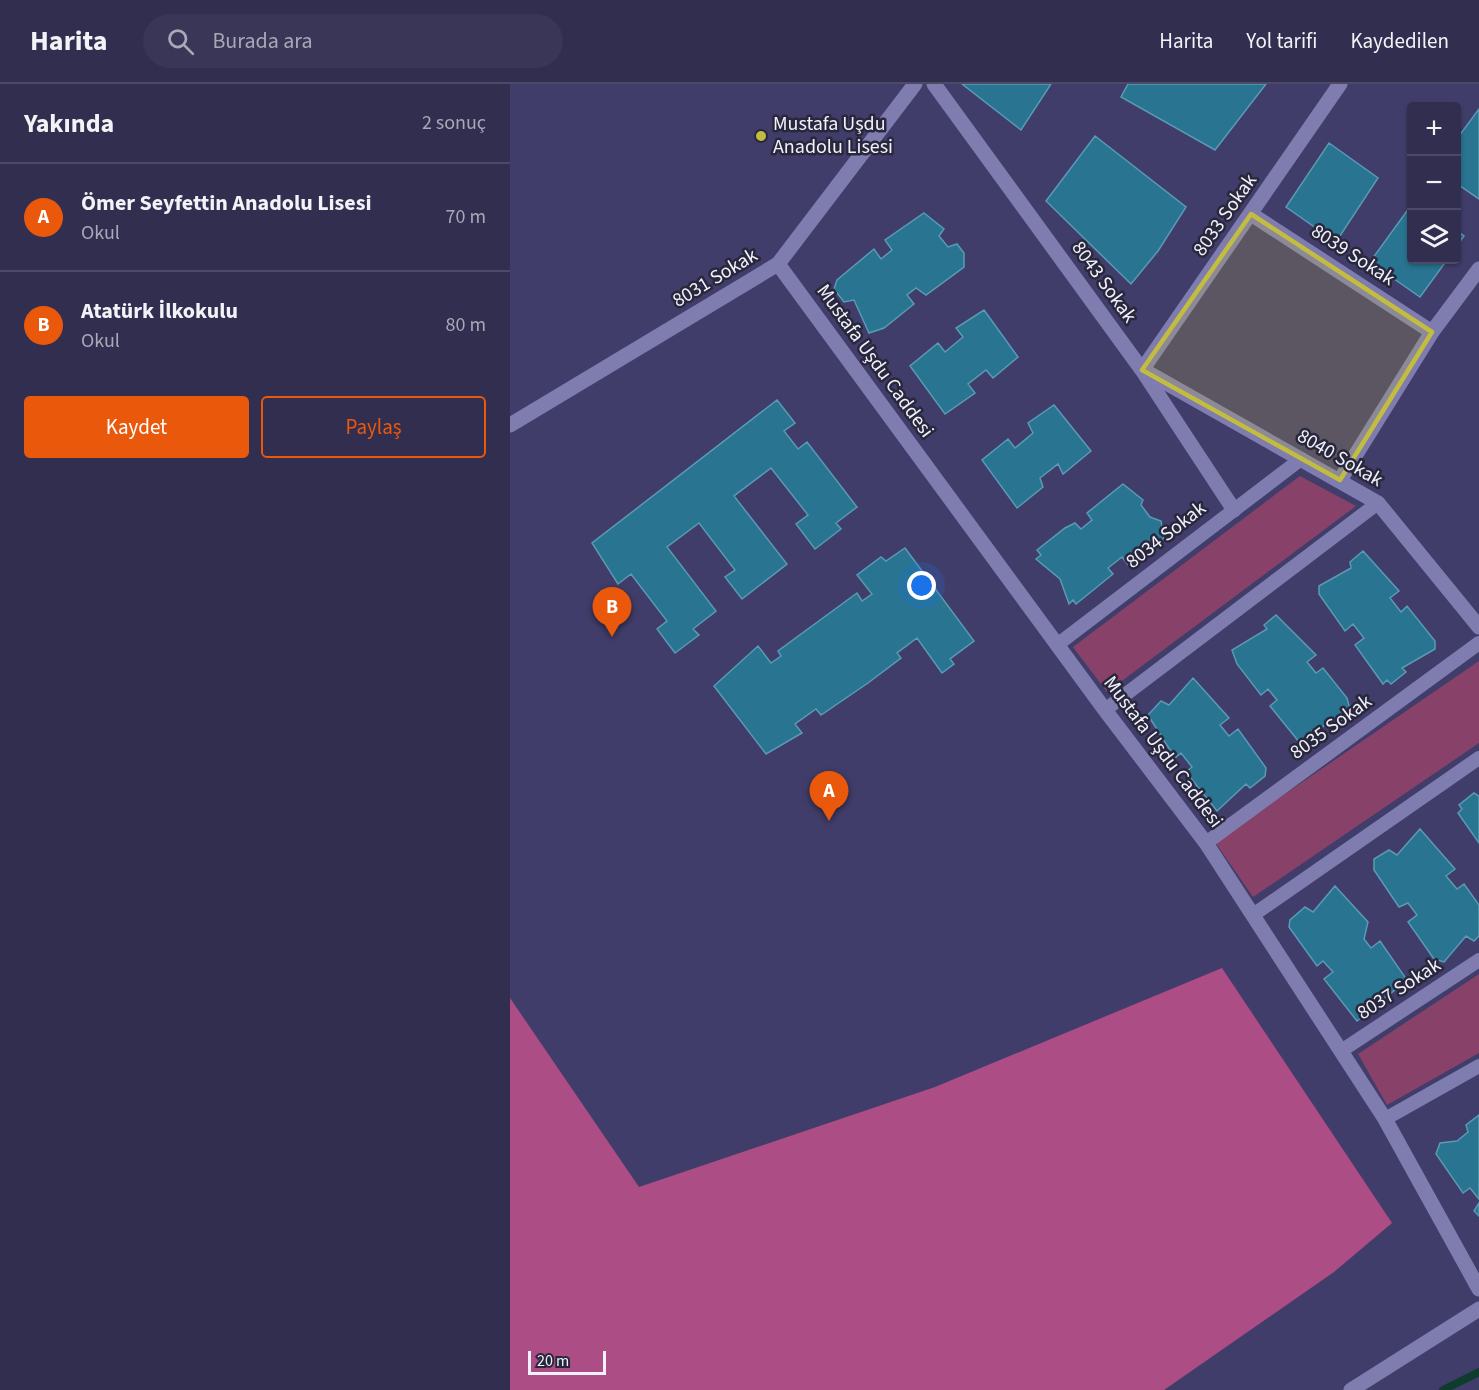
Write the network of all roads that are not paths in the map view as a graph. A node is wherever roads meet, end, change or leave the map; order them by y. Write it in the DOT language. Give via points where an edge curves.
graph roads {
  1 [pos="915,84"];
  2 [pos="934,84"];
  3 [pos="1340,84"];
  4 [pos="1251,214"];
  5 [pos="778,264"];
  6 [pos="1479,269"];
  7 [pos="1432,332"];
  8 [pos="1142,370"];
  9 [pos="510,425"];
  10 [pos="1301,459"];
  11 [pos="1340,480"];
  12 [pos="1378,503"];
  13 [pos="1234,510"];
  14 [pos="1479,627"];
  15 [pos="1479,643"];
  16 [pos="1057,645"];
  17 [pos="1105,710"];
  18 [pos="1479,758"];
  19 [pos="1206,843"];
  20 [pos="1253,915"];
  21 [pos="1479,960"];
  22 [pos="1341,1051"];
  23 [pos="1479,1066"];
  24 [pos="1385,1119"];
  25 [pos="1479,1289"];
  26 [pos="1479,1308"];
  27 [pos="1351,1390"];
  1 -- 5 [label="street, 8031 Sokak"];
  2 -- 8 [label="street, 8043 Sokak"];
  3 -- 4 [label="street, 8033 Sokak"];
  4 -- 7 [label="street, 8039 Sokak"];
  4 -- 8 [label="street, 8033 Sokak"];
  5 -- 9 [label="street, 8031 Sokak"];
  5 -- 16 [label="street, Mustafa Uşdu Caddesi"];
  6 -- 7 [label="street"];
  7 -- 11 [label="street"];
  8 -- 10 [label="street, 8040 Sokak"];
  8 -- 13 [label="street, 8043 Sokak"];
  10 -- 11 [label="street, 8040 Sokak"];
  10 -- 13 [label="lane, 8034 Sokak"];
  11 -- 12 [label="street, 8040 Sokak"];
  12 -- 14 [label="street, 8040 Sokak"];
  12 -- 17 [label="lane"];
  13 -- 16 [label="lane, 8034 Sokak"];
  15 -- 19 [label="lane, 8035 Sokak"];
  16 -- 17 [label="street, Mustafa Uşdu Caddesi"];
  17 -- 19 [label="street, Mustafa Uşdu Caddesi"];
  18 -- 20 [label="lane"];
  19 -- 20 [label="street, Mustafa Uşdu Caddesi"];
  20 -- 22 [label="street, Mustafa Uşdu Caddesi"];
  21 -- 22 [label="lane, 8037 Sokak"];
  22 -- 24 [label="street, Mustafa Uşdu Caddesi"];
  23 -- 24 [label="lane"];
  24 -- 25 [label="street, Mustafa Uşdu Caddesi"];
  26 -- 27 [label="street"];
}
